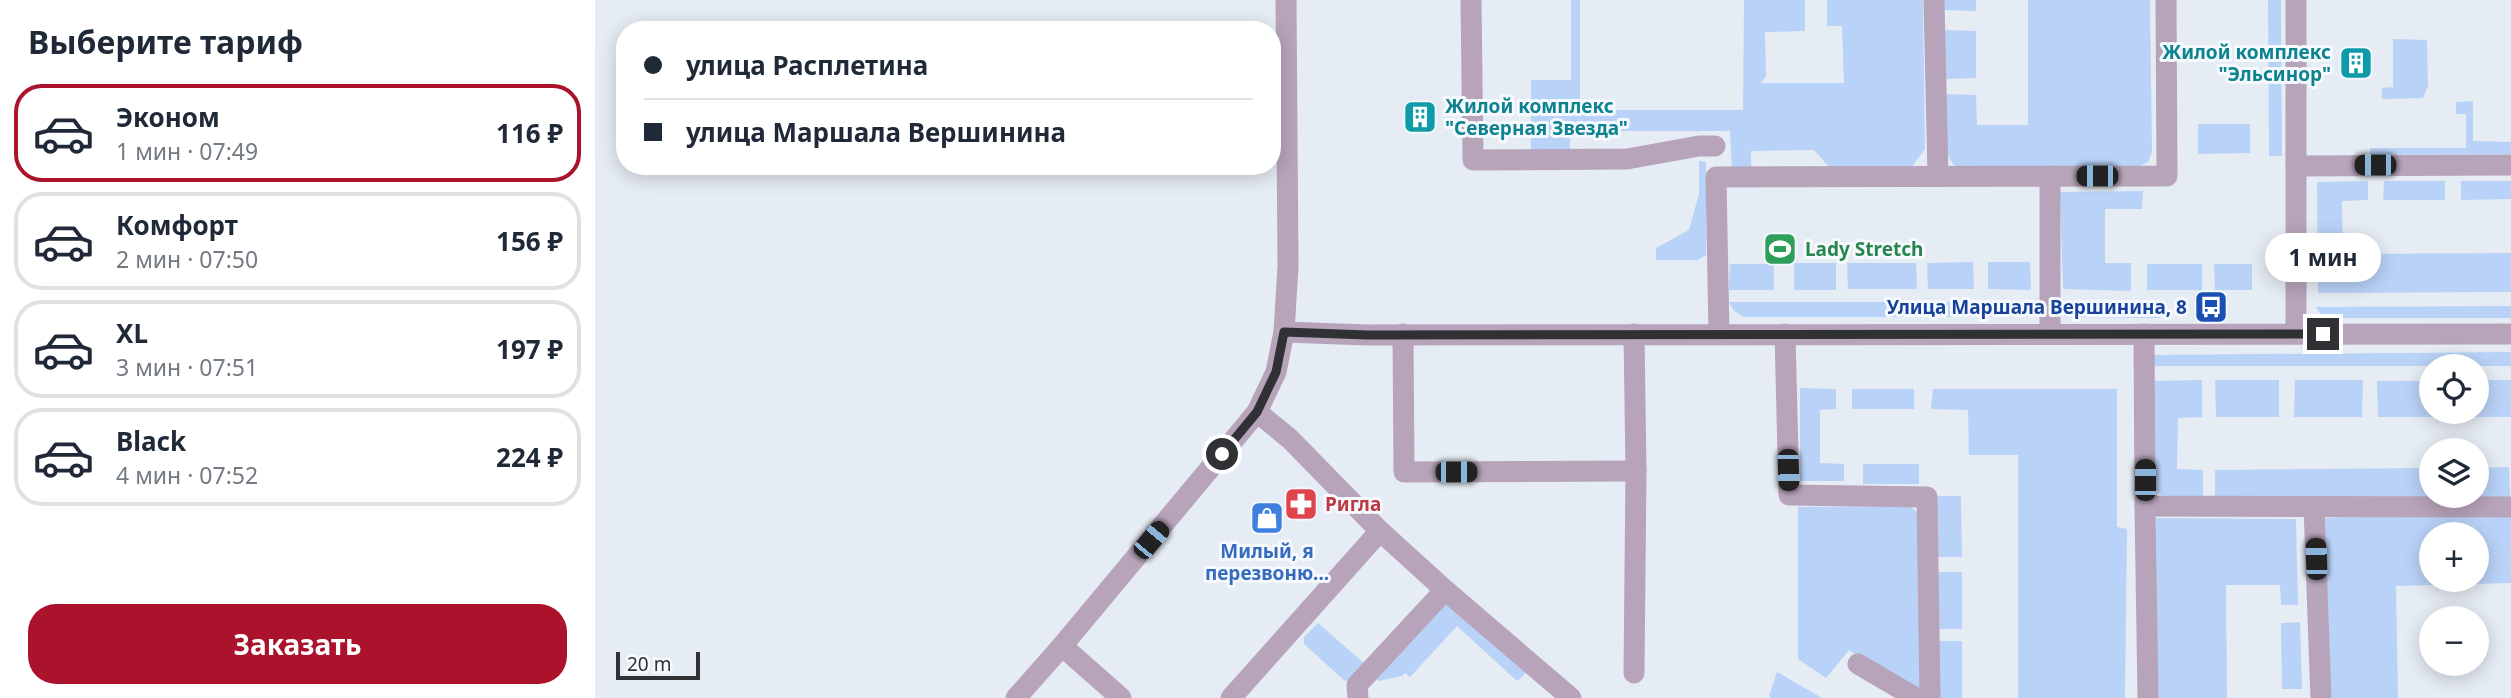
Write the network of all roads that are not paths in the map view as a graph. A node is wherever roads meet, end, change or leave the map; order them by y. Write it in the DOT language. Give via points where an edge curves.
graph roads {
  1 [pos="1286,0"];
  2 [pos="1471,0"];
  3 [pos="1934,0"];
  4 [pos="2166,0"];
  5 [pos="2296,0"];
  6 [pos="2511,165"];
  7 [pos="2296,166"];
  8 [pos="1938,176"];
  9 [pos="2050,176"];
  10 [pos="1716,177"];
  11 [pos="1284,332"];
  12 [pos="1403,334"];
  13 [pos="1634,334"];
  14 [pos="1719,334"];
  15 [pos="1785,334"];
  16 [pos="2050,334"];
  17 [pos="2144,334"];
  18 [pos="2296,334"];
  19 [pos="2511,334"];
  20 [pos="1257,412"];
  21 [pos="1636,471"];
  22 [pos="2145,506"];
  23 [pos="2314,507"];
  24 [pos="2511,507"];
  25 [pos="1380,531"];
  26 [pos="1444,590"];
  27 [pos="1062,646"];
  28 [pos="1858,664"];
  29 [pos="1634,673"];
  30 [pos="1362,694"];
  31 [pos="1016,698"];
  32 [pos="1121,698"];
  33 [pos="1231,698"];
  34 [pos="1571,698"];
  35 [pos="1916,698"];
  36 [pos="1930,698"];
  37 [pos="2148,698"];
  38 [pos="2321,698"];
  1 -- 11 [label="street" via="1288,266"];
  2 -- 10 [label="street" via="1473,160 1627,159 1715,141"];
  3 -- 8 [label="street"];
  4 -- 9 [label="street" via="2167,176"];
  5 -- 7 [label="street"];
  6 -- 7 [label="street"];
  7 -- 18 [label="street"];
  8 -- 9 [label="street"];
  8 -- 10 [label="street"];
  9 -- 16 [label="street"];
  10 -- 14 [label="street"];
  11 -- 12 [label="street"];
  11 -- 20 [label="street" via="1276,372"];
  12 -- 13 [label="street"];
  12 -- 21 [label="street" via="1404,472"];
  13 -- 14 [label="street"];
  13 -- 21 [label="street"];
  14 -- 15 [label="street"];
  15 -- 16 [label="street"];
  15 -- 36 [label="street" via="1789,495 1927,496"];
  16 -- 17 [label="street"];
  17 -- 18 [label="street"];
  17 -- 22 [label="street"];
  18 -- 19 [label="street"];
  20 -- 25 [label="street" via="1290,439"];
  20 -- 27 [label="street"];
  21 -- 29 [label="street"];
  22 -- 23 [label="street"];
  22 -- 37 [label="street"];
  23 -- 24 [label="street"];
  23 -- 38 [label="street"];
  25 -- 26 [label="street"];
  25 -- 33 [label="street"];
  26 -- 30 [label="street"];
  26 -- 34 [label="street"];
  27 -- 31 [label="street"];
  27 -- 32 [label="street"];
  28 -- 35 [label="street"];
}
